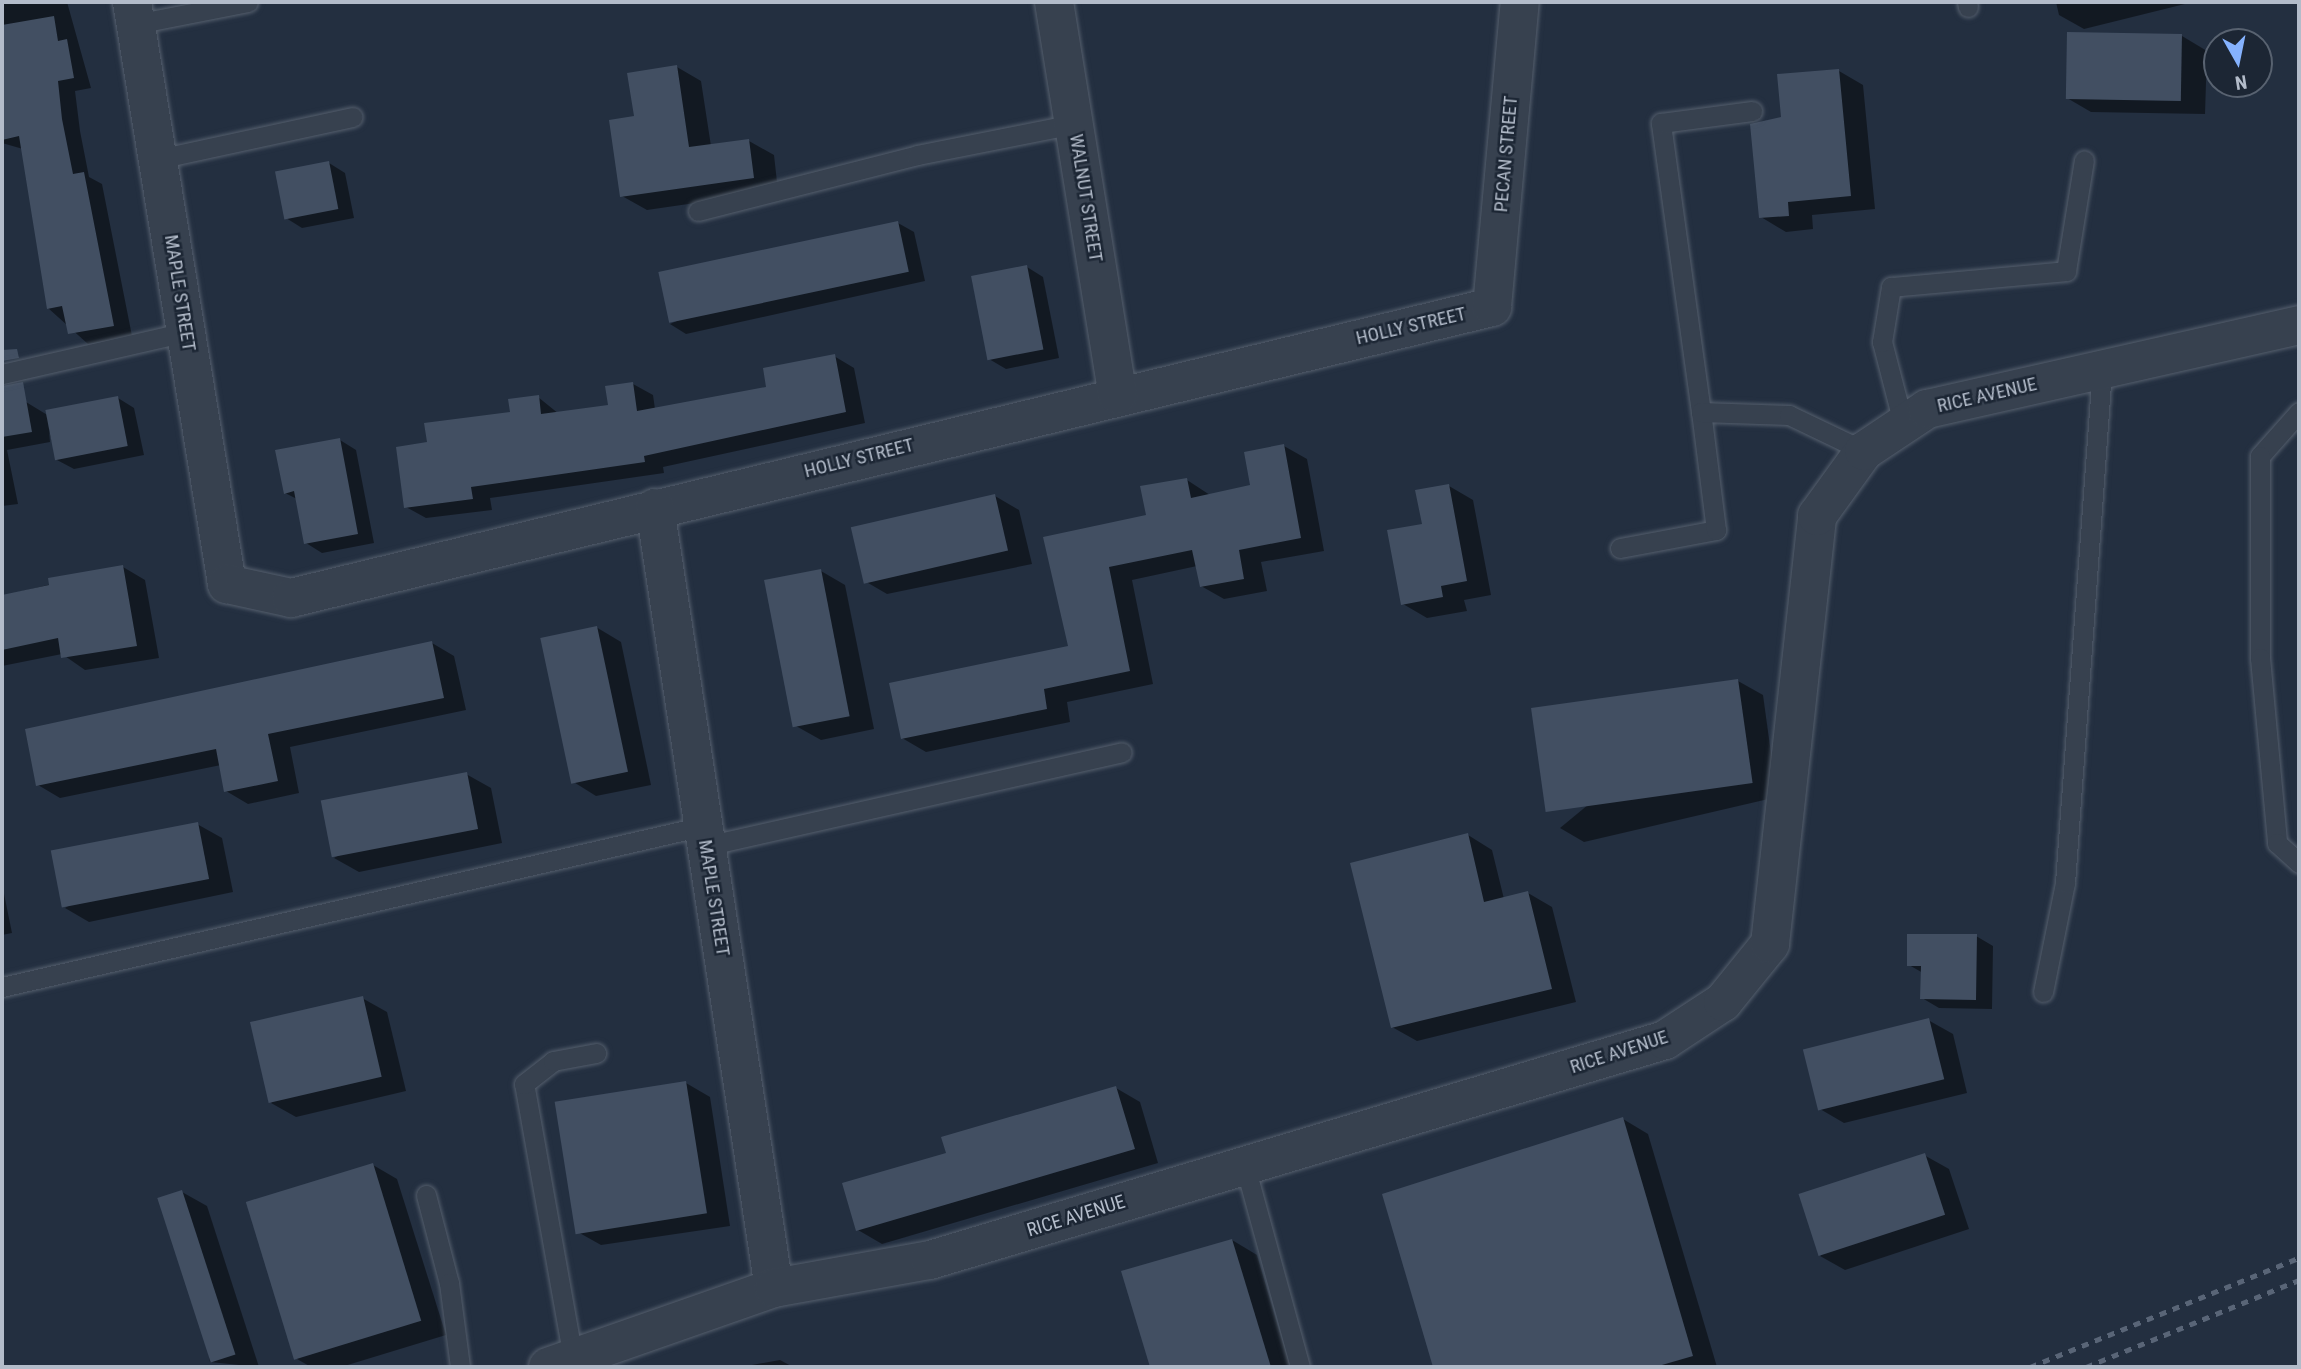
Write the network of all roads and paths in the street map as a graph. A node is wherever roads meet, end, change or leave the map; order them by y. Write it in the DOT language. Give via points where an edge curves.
graph roads {
  1 [pos="248,2"];
  2 [pos="1054,2"];
  3 [pos="1520,2"];
  4 [pos="134,13"];
  5 [pos="1752,111"];
  6 [pos="353,117"];
  7 [pos="1074,124"];
  8 [pos="158,159"];
  9 [pos="2084,160"];
  10 [pos="698,211"];
  11 [pos="1492,307"];
  12 [pos="2299,325"];
  13 [pos="186,332"];
  14 [pos="2102,369"];
  15 [pos="2,374"];
  16 [pos="1118,395"];
  17 [pos="1701,412"];
  18 [pos="2299,412"];
  19 [pos="1903,423"];
  20 [pos="1864,451"];
  21 [pos="655,508"];
  22 [pos="1620,548"];
  23 [pos="228,584"];
  24 [pos="1122,752"];
  25 [pos="705,836"];
  26 [pos="2299,863"];
  27 [pos="2,987"];
  28 [pos="2043,992"];
  29 [pos="596,1054"];
  30 [pos="1245,1166"];
  31 [pos="426,1195"];
  32 [pos="774,1288"];
  33 [pos="613,1356"];
  34 [pos="560,1363"];
  35 [pos="460,1367"];
  36 [pos="1300,1367"];
  1 -- 4 [label="lane"];
  2 -- 7 [label="street, WALNUT STREET"];
  3 -- 11 [label="street, PECAN STREET"];
  4 -- 8 [label="street, MAPLE STREET"];
  5 -- 17 [label="lane" via="1661,123"];
  6 -- 8 [label="lane"];
  7 -- 10 [label="lane" via="917,155"];
  7 -- 16 [label="street, WALNUT STREET"];
  8 -- 13 [label="street, MAPLE STREET"];
  9 -- 19 [label="lane" via="2066,271 1891,287 1882,342"];
  11 -- 16 [label="street, HOLLY STREET"];
  12 -- 14 [label="street, RICE AVENUE"];
  13 -- 15 [label="lane"];
  13 -- 23 [label="street, MAPLE STREET"];
  14 -- 19 [label="street, RICE AVENUE" via="1927,409"];
  14 -- 28 [label="lane" via="2065,883"];
  16 -- 21 [label="street, HOLLY STREET"];
  17 -- 20 [label="lane" via="1789,415"];
  17 -- 22 [label="lane" via="1716,530"];
  18 -- 26 [label="lane" via="2260,456 2260,591 2277,843"];
  19 -- 20 [label="street, RICE AVENUE"];
  20 -- 30 [label="street, RICE AVENUE" via="1816,516 1770,944 1723,1002 1665,1041"];
  21 -- 23 [label="street, HOLLY STREET" via="290,598"];
  21 -- 25 [label="street, MAPLE STREET"];
  24 -- 25 [label="lane"];
  25 -- 27 [label="lane"];
  25 -- 32 [label="street, MAPLE STREET"];
  29 -- 34 [label="lane" via="553,1061 524,1084"];
  30 -- 32 [label="street, RICE AVENUE" via="930,1259"];
  30 -- 36 [label="lane"];
  31 -- 35 [label="lane" via="449,1283"];
  32 -- 33 [label="street, RICE AVENUE"];
  33 -- 34 [label="street, RICE AVENUE"];
}
